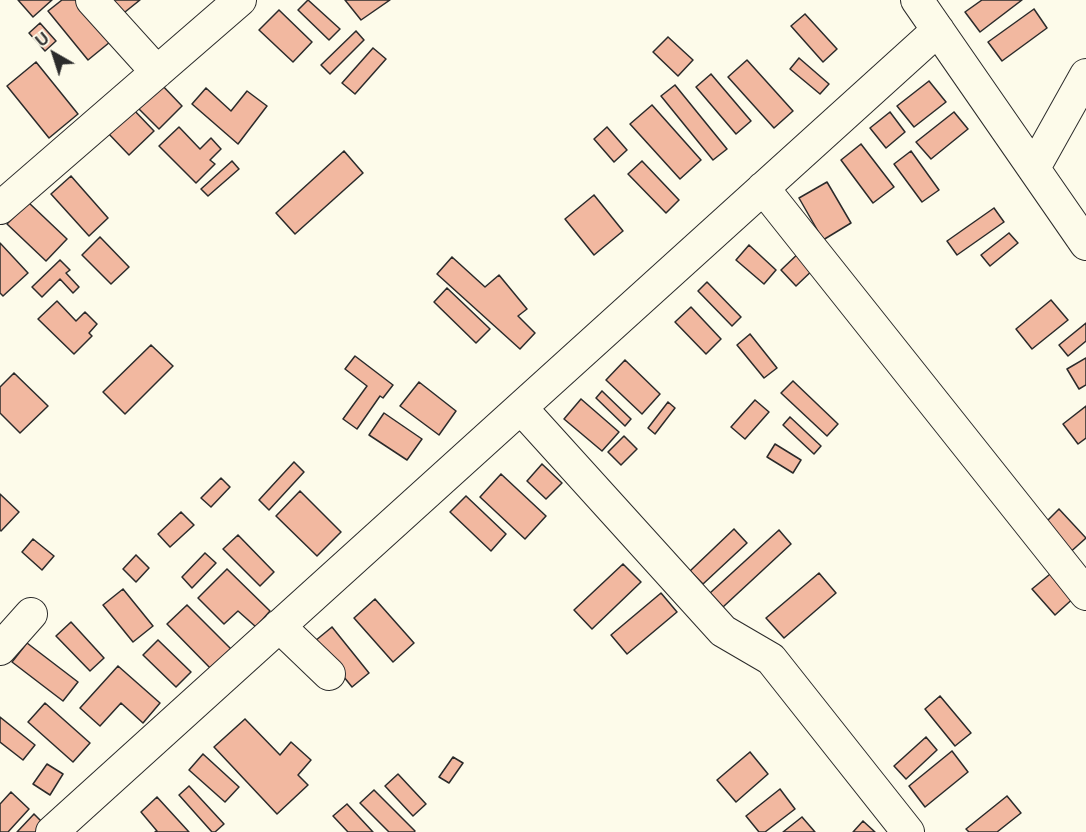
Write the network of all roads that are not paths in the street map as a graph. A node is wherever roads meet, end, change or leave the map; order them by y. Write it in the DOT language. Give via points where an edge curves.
graph roads {
  1 [pos="92,0"];
  2 [pos="240,0"];
  3 [pos="917,0"];
  4 [pos="938,30"];
  5 [pos="157,72"];
  6 [pos="1086,75"];
  7 [pos="1034,168"];
  8 [pos="763,188"];
  9 [pos="0,208"];
  10 [pos="1086,244"];
  11 [pos="520,408"];
  12 [pos="1086,594"];
  13 [pos="31,614"];
  14 [pos="279,626"];
  15 [pos="0,649"];
  16 [pos="329,674"];
  17 [pos="52,832"];
  18 [pos="909,832"];
  1 -- 5 [label="street"];
  2 -- 5 [label="street"];
  3 -- 4 [label="street"];
  4 -- 7 [label="street"];
  4 -- 8 [label="street"];
  5 -- 9 [label="street"];
  6 -- 7 [label="street"];
  7 -- 10 [label="street"];
  8 -- 11 [label="street"];
  8 -- 12 [label="street"];
  11 -- 14 [label="street"];
  11 -- 18 [label="street" via="723,630 771,659"];
  13 -- 15 [label="street"];
  14 -- 16 [label="street"];
  14 -- 17 [label="street"];
}
